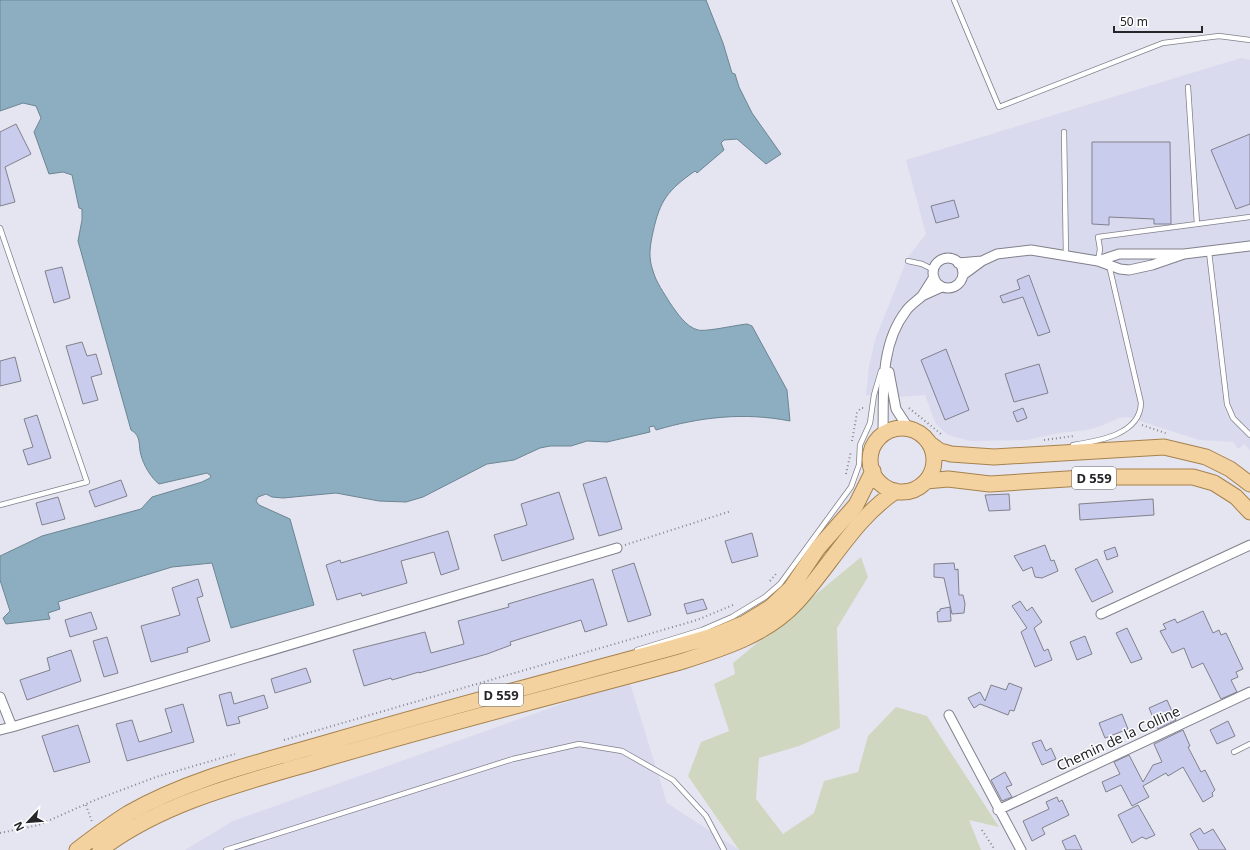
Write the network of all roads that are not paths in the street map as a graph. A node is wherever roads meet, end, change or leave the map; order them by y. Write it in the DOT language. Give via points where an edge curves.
graph roads {
  1 [pos="954,0"];
  2 [pos="1250,40"];
  3 [pos="1188,87"];
  4 [pos="1064,132"];
  5 [pos="1250,217"];
  6 [pos="1197,224"];
  7 [pos="0,228"];
  8 [pos="1250,246"];
  9 [pos="1209,252"];
  10 [pos="1184,254"];
  11 [pos="1066,256"];
  12 [pos="908,261"];
  13 [pos="982,261"];
  14 [pos="1098,261"];
  15 [pos="958,263"];
  16 [pos="1109,265"];
  17 [pos="934,274"];
  18 [pos="962,275"];
  19 [pos="942,287"];
  20 [pos="922,296"];
  21 [pos="887,354"];
  22 [pos="909,429"];
  23 [pos="882,435"];
  24 [pos="1250,435"];
  25 [pos="929,443"];
  26 [pos="1059,453"];
  27 [pos="873,472"];
  28 [pos="926,481"];
  29 [pos="1250,484"];
  30 [pos="896,491"];
  31 [pos="0,505"];
  32 [pos="1250,512"];
  33 [pos="1250,545"];
  34 [pos="616,548"];
  35 [pos="1101,614"];
  36 [pos="573,675"];
  37 [pos="1250,692"];
  38 [pos="0,697"];
  39 [pos="949,715"];
  40 [pos="12,727"];
  41 [pos="0,730"];
  42 [pos="1250,744"];
  43 [pos="1234,752"];
  44 [pos="998,810"];
  45 [pos="77,850"];
  46 [pos="100,850"];
  47 [pos="226,850"];
  48 [pos="724,850"];
  49 [pos="1020,850"];
  1 -- 2 [label="lane" via="999,107 1163,43 1220,36"];
  3 -- 6 [label="lane"];
  4 -- 11 [label="lane"];
  5 -- 6 [label="lane"];
  6 -- 14 [label="lane" via="1098,237"];
  7 -- 31 [label="lane" via="87,482"];
  8 -- 9 [label="street"];
  9 -- 10 [label="street"];
  9 -- 24 [label="lane" via="1227,404 1233,418"];
  10 -- 14 [label="street" via="1119,254"];
  10 -- 16 [label="street" via="1129,270"];
  11 -- 13 [label="street" via="1031,250 997,254"];
  11 -- 14 [label="street"];
  12 -- 17 [label="lane" via="922,264"];
  13 -- 15 [label="street"];
  13 -- 18 [label="street"];
  14 -- 16 [label="street"];
  15 -- 17 [label="street" via="950,259 942,260"];
  15 -- 18 [label="street"];
  16 -- 26 [label="lane" via="1141,410 1130,427 1102,440 1069,446"];
  17 -- 19 [label="street" via="937,283"];
  17 -- 20 [label="street"];
  18 -- 19 [label="street" via="955,286"];
  19 -- 20 [label="street"];
  20 -- 21 [label="street" via="906,310"];
  21 -- 22 [label="street" via="896,409"];
  21 -- 23 [label="street"];
  21 -- 36 [label="lane" via="874,395 870,423 860,445 859,465 851,487 780,584 765,598 732,617"];
  22 -- 23 [label="main road" via="895,429"];
  22 -- 25 [label="main road" via="917,432"];
  23 -- 27 [label="main road" via="871,456"];
  25 -- 26 [label="main road, D 559" via="940,451 952,454 994,457"];
  25 -- 28 [label="main road" via="934,462 932,472"];
  26 -- 29 [label="main road, D 559" via="1164,446 1206,457 1230,469"];
  27 -- 30 [label="main road" via="882,484"];
  27 -- 36 [label="main road, D 559" via="856,505 818,548 791,588 771,607 745,623 713,636"];
  28 -- 30 [label="main road" via="913,490"];
  28 -- 32 [label="main road, D 559" via="948,479 990,484 1098,477 1193,477 1220,487 1236,497"];
  30 -- 46 [label="main road, D 559" via="853,532 797,602 778,619 750,637 680,662 371,745 215,792 138,826"];
  33 -- 35 [label="street"];
  34 -- 40 [label="street"];
  36 -- 45 [label="main road, D 559" via="211,777 130,813"];
  37 -- 44 [label="street, Chemin de la Colline"];
  38 -- 40 [label="street"];
  39 -- 44 [label="street"];
  40 -- 41 [label="street"];
  42 -- 43 [label="lane"];
  44 -- 49 [label="street"];
  47 -- 48 [label="lane" via="513,760 579,744 622,751 673,780 706,816"];
}
